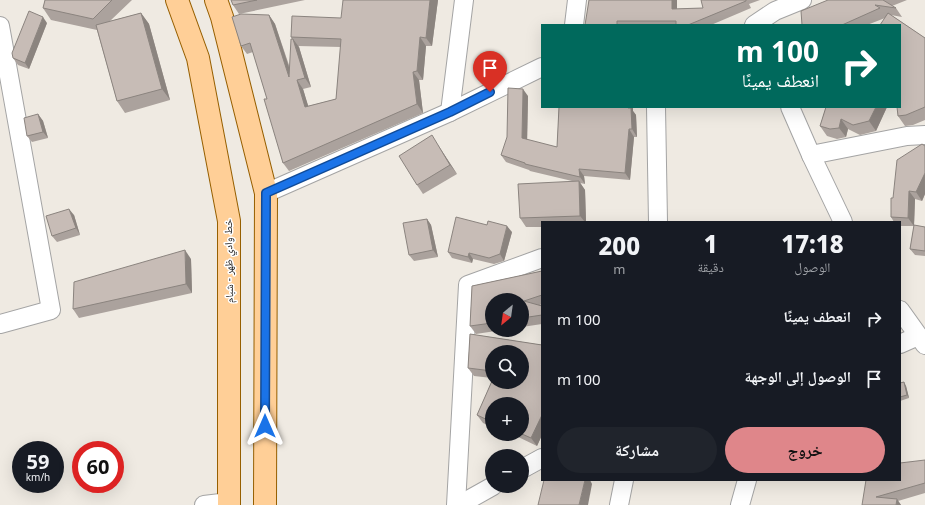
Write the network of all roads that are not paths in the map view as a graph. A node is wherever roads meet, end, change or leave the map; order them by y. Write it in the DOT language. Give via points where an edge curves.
graph roads {
  1 [pos="177,0"];
  2 [pos="216,0"];
  3 [pos="464,0"];
  4 [pos="577,0"];
  5 [pos="802,0"];
  6 [pos="574,24"];
  7 [pos="756,24"];
  8 [pos="0,26"];
  9 [pos="541,67"];
  10 [pos="656,108"];
  11 [pos="790,108"];
  12 [pos="450,112"];
  13 [pos="925,135"];
  14 [pos="811,156"];
  15 [pos="266,193"];
  16 [pos="653,220"];
  17 [pos="843,221"];
  18 [pos="541,258"];
  19 [pos="901,311"];
  20 [pos="0,324"];
  21 [pos="922,341"];
  22 [pos="901,344"];
  23 [pos="541,459"];
  24 [pos="529,465"];
  25 [pos="624,481"];
  26 [pos="748,481"];
  27 [pos="485,490"];
  28 [pos="229,504"];
  29 [pos="204,505"];
  30 [pos="265,505"];
  31 [pos="458,505"];
  32 [pos="619,505"];
  33 [pos="740,505"];
  1 -- 28 [label="main road, خط وادي ظهر - شبام" via="198,58 229,221"];
  2 -- 15 [label="main road"];
  3 -- 12 [label="street"];
  4 -- 6 [label="street"];
  5 -- 7 [label="street" via="775,11"];
  8 -- 20 [label="street" via="52,310"];
  9 -- 12 [label="street"];
  10 -- 16 [label="street"];
  11 -- 14 [label="street"];
  12 -- 15 [label="street"];
  13 -- 14 [label="street" via="907,136"];
  14 -- 17 [label="street"];
  15 -- 30 [label="main road"];
  18 -- 31 [label="street" via="468,285"];
  19 -- 21 [label="street"];
  21 -- 22 [label="street"];
  23 -- 24 [label="street"];
  25 -- 32 [label="street"];
  26 -- 33 [label="street"];
  27 -- 31 [label="street"];
  28 -- 29 [label="street"];
}
